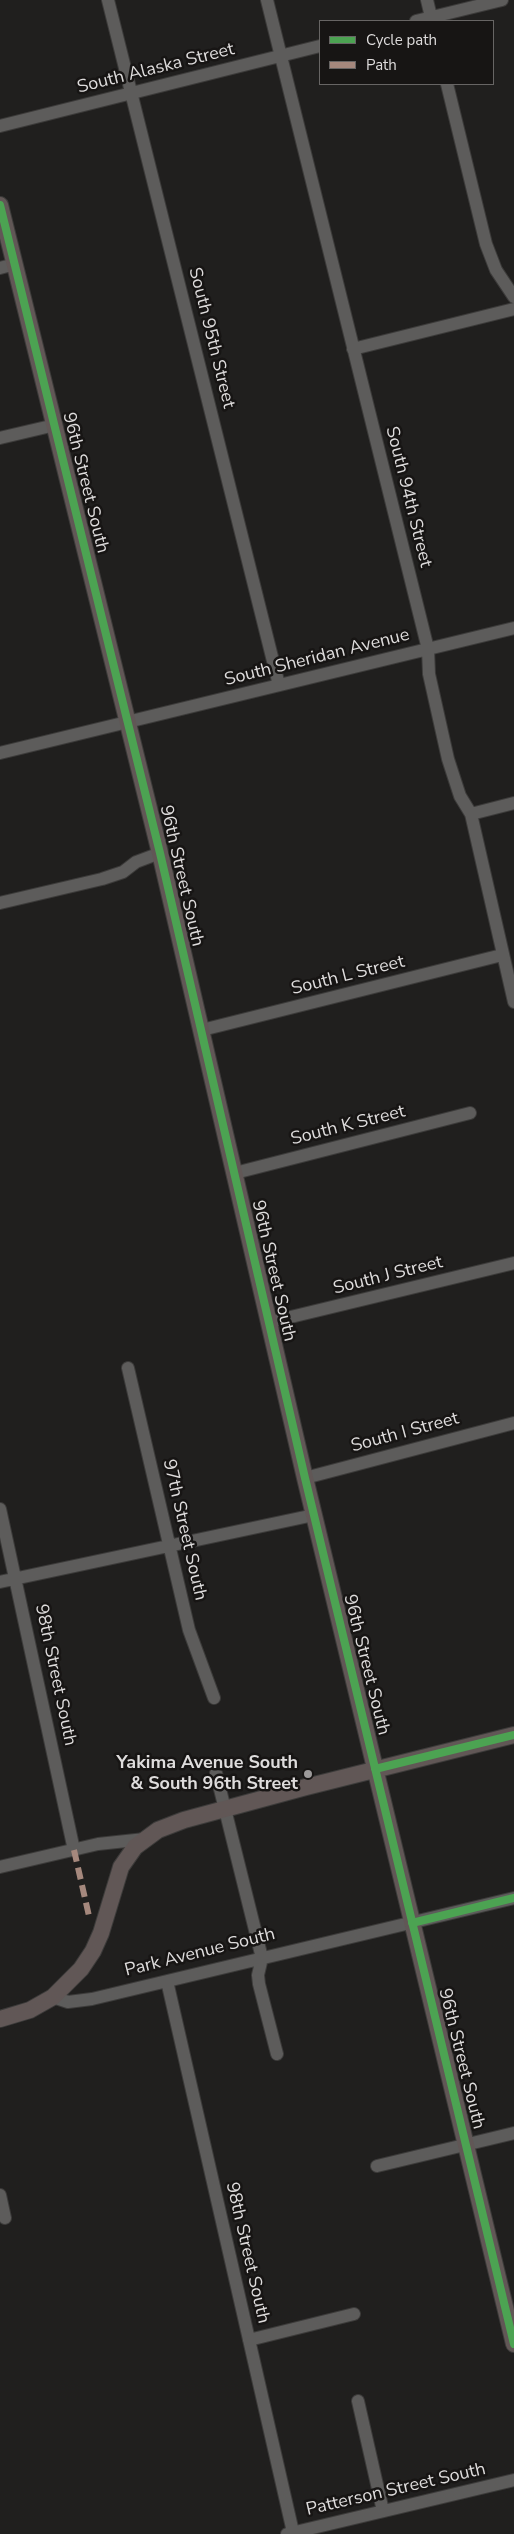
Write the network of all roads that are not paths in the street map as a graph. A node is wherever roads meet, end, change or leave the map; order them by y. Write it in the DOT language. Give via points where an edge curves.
graph roads {
  1 [pos="108,0"];
  2 [pos="267,0"];
  3 [pos="427,0"];
  4 [pos="502,0"];
  5 [pos="432,19"];
  6 [pos="319,46"];
  7 [pos="282,56"];
  8 [pos="447,85"];
  9 [pos="132,94"];
  10 [pos="0,126"];
  11 [pos="0,205"];
  12 [pos="8,266"];
  13 [pos="514,297"];
  14 [pos="514,309"];
  15 [pos="353,349"];
  16 [pos="55,425"];
  17 [pos="0,438"];
  18 [pos="514,628"];
  19 [pos="428,649"];
  20 [pos="279,685"];
  21 [pos="128,723"];
  22 [pos="0,753"];
  23 [pos="514,803"];
  24 [pos="471,814"];
  25 [pos="160,853"];
  26 [pos="0,904"];
  27 [pos="502,955"];
  28 [pos="514,1002"];
  29 [pos="202,1030"];
  30 [pos="470,1113"];
  31 [pos="235,1173"];
  32 [pos="514,1263"];
  33 [pos="270,1322"];
  34 [pos="128,1368"];
  35 [pos="514,1423"];
  36 [pos="306,1478"];
  37 [pos="0,1509"];
  38 [pos="314,1515"];
  39 [pos="170,1545"];
  40 [pos="16,1578"];
  41 [pos="0,1582"];
  42 [pos="214,1698"];
  43 [pos="514,1735"];
  44 [pos="375,1769"];
  45 [pos="216,1773"];
  46 [pos="225,1808"];
  47 [pos="145,1839"];
  48 [pos="74,1850"];
  49 [pos="0,1867"];
  50 [pos="514,1898"];
  51 [pos="412,1923"];
  52 [pos="262,1958"];
  53 [pos="166,1982"];
  54 [pos="53,1997"];
  55 [pos="0,2019"];
  56 [pos="277,2054"];
  57 [pos="514,2133"];
  58 [pos="466,2143"];
  59 [pos="377,2166"];
  60 [pos="0,2195"];
  61 [pos="5,2218"];
  62 [pos="354,2314"];
  63 [pos="249,2340"];
  64 [pos="514,2344"];
  65 [pos="358,2401"];
  66 [pos="514,2480"];
  67 [pos="383,2511"];
  68 [pos="290,2533"];
  1 -- 9 [label="street, South 95th Street"];
  2 -- 7 [label="street, South 94th Street"];
  3 -- 5 [label="street"];
  4 -- 5 [label="street"];
  6 -- 7 [label="street, South Alaska Street"];
  7 -- 9 [label="street, South Alaska Street"];
  7 -- 15 [label="street, South 94th Street"];
  8 -- 13 [label="street" via="486,244 496,270"];
  9 -- 10 [label="street, South Alaska Street"];
  9 -- 20 [label="street, South 95th Street"];
  11 -- 12 [label="main road, 96th Street South"];
  12 -- 16 [label="main road, 96th Street South"];
  14 -- 15 [label="street"];
  15 -- 19 [label="street, South 94th Street"];
  16 -- 17 [label="street"];
  16 -- 21 [label="main road, 96th Street South"];
  18 -- 19 [label="street, South Sheridan Avenue"];
  19 -- 20 [label="street, South Sheridan Avenue"];
  19 -- 24 [label="street, South 94th Street" via="429,674 448,758 460,796"];
  20 -- 21 [label="street, South Sheridan Avenue"];
  21 -- 22 [label="street, South Sheridan Avenue"];
  21 -- 25 [label="main road, 96th Street South"];
  23 -- 24 [label="street"];
  24 -- 27 [label="street, South 94th Street"];
  25 -- 26 [label="street" via="102,879"];
  25 -- 29 [label="main road, 96th Street South"];
  27 -- 28 [label="street, South 94th Street"];
  27 -- 29 [label="street, South L Street"];
  29 -- 31 [label="main road, 96th Street South"];
  30 -- 31 [label="street, South K Street"];
  31 -- 33 [label="main road, 96th Street South"];
  32 -- 33 [label="street, South J Street"];
  33 -- 36 [label="main road, 96th Street South"];
  34 -- 39 [label="street, 97th Street South"];
  35 -- 36 [label="street, South I Street"];
  36 -- 38 [label="main road, 96th Street South"];
  37 -- 40 [label="street, 98th Street South"];
  38 -- 39 [label="street"];
  38 -- 44 [label="main road, 96th Street South"];
  39 -- 40 [label="street"];
  39 -- 42 [label="street, 97th Street South" via="189,1630"];
  40 -- 41 [label="street"];
  40 -- 48 [label="street, 98th Street South"];
  43 -- 44 [label="main road"];
  44 -- 46 [label="main road"];
  44 -- 51 [label="main road, 96th Street South"];
  45 -- 46 [label="street"];
  46 -- 47 [label="main road" via="169,1825"];
  46 -- 52 [label="street"];
  47 -- 48 [label="street" via="115,1841"];
  47 -- 54 [label="main road" via="121,1867 93,1951 81,1969"];
  48 -- 49 [label="street"];
  50 -- 51 [label="street, Park Avenue South"];
  51 -- 52 [label="street, Park Avenue South"];
  51 -- 58 [label="main road, 96th Street South"];
  52 -- 53 [label="street, Park Avenue South"];
  52 -- 56 [label="street" via="259,1984"];
  53 -- 54 [label="street, Park Avenue South" via="78,2002 59,2001"];
  53 -- 63 [label="street, 98th Street South"];
  54 -- 55 [label="main road" via="30,2010"];
  57 -- 58 [label="street"];
  58 -- 59 [label="street"];
  58 -- 64 [label="main road, 96th Street South"];
  60 -- 61 [label="street"];
  62 -- 63 [label="street"];
  63 -- 68 [label="street, 98th Street South"];
  65 -- 67 [label="street"];
  66 -- 67 [label="street, Patterson Street South"];
  67 -- 68 [label="street, Patterson Street South"];
}
